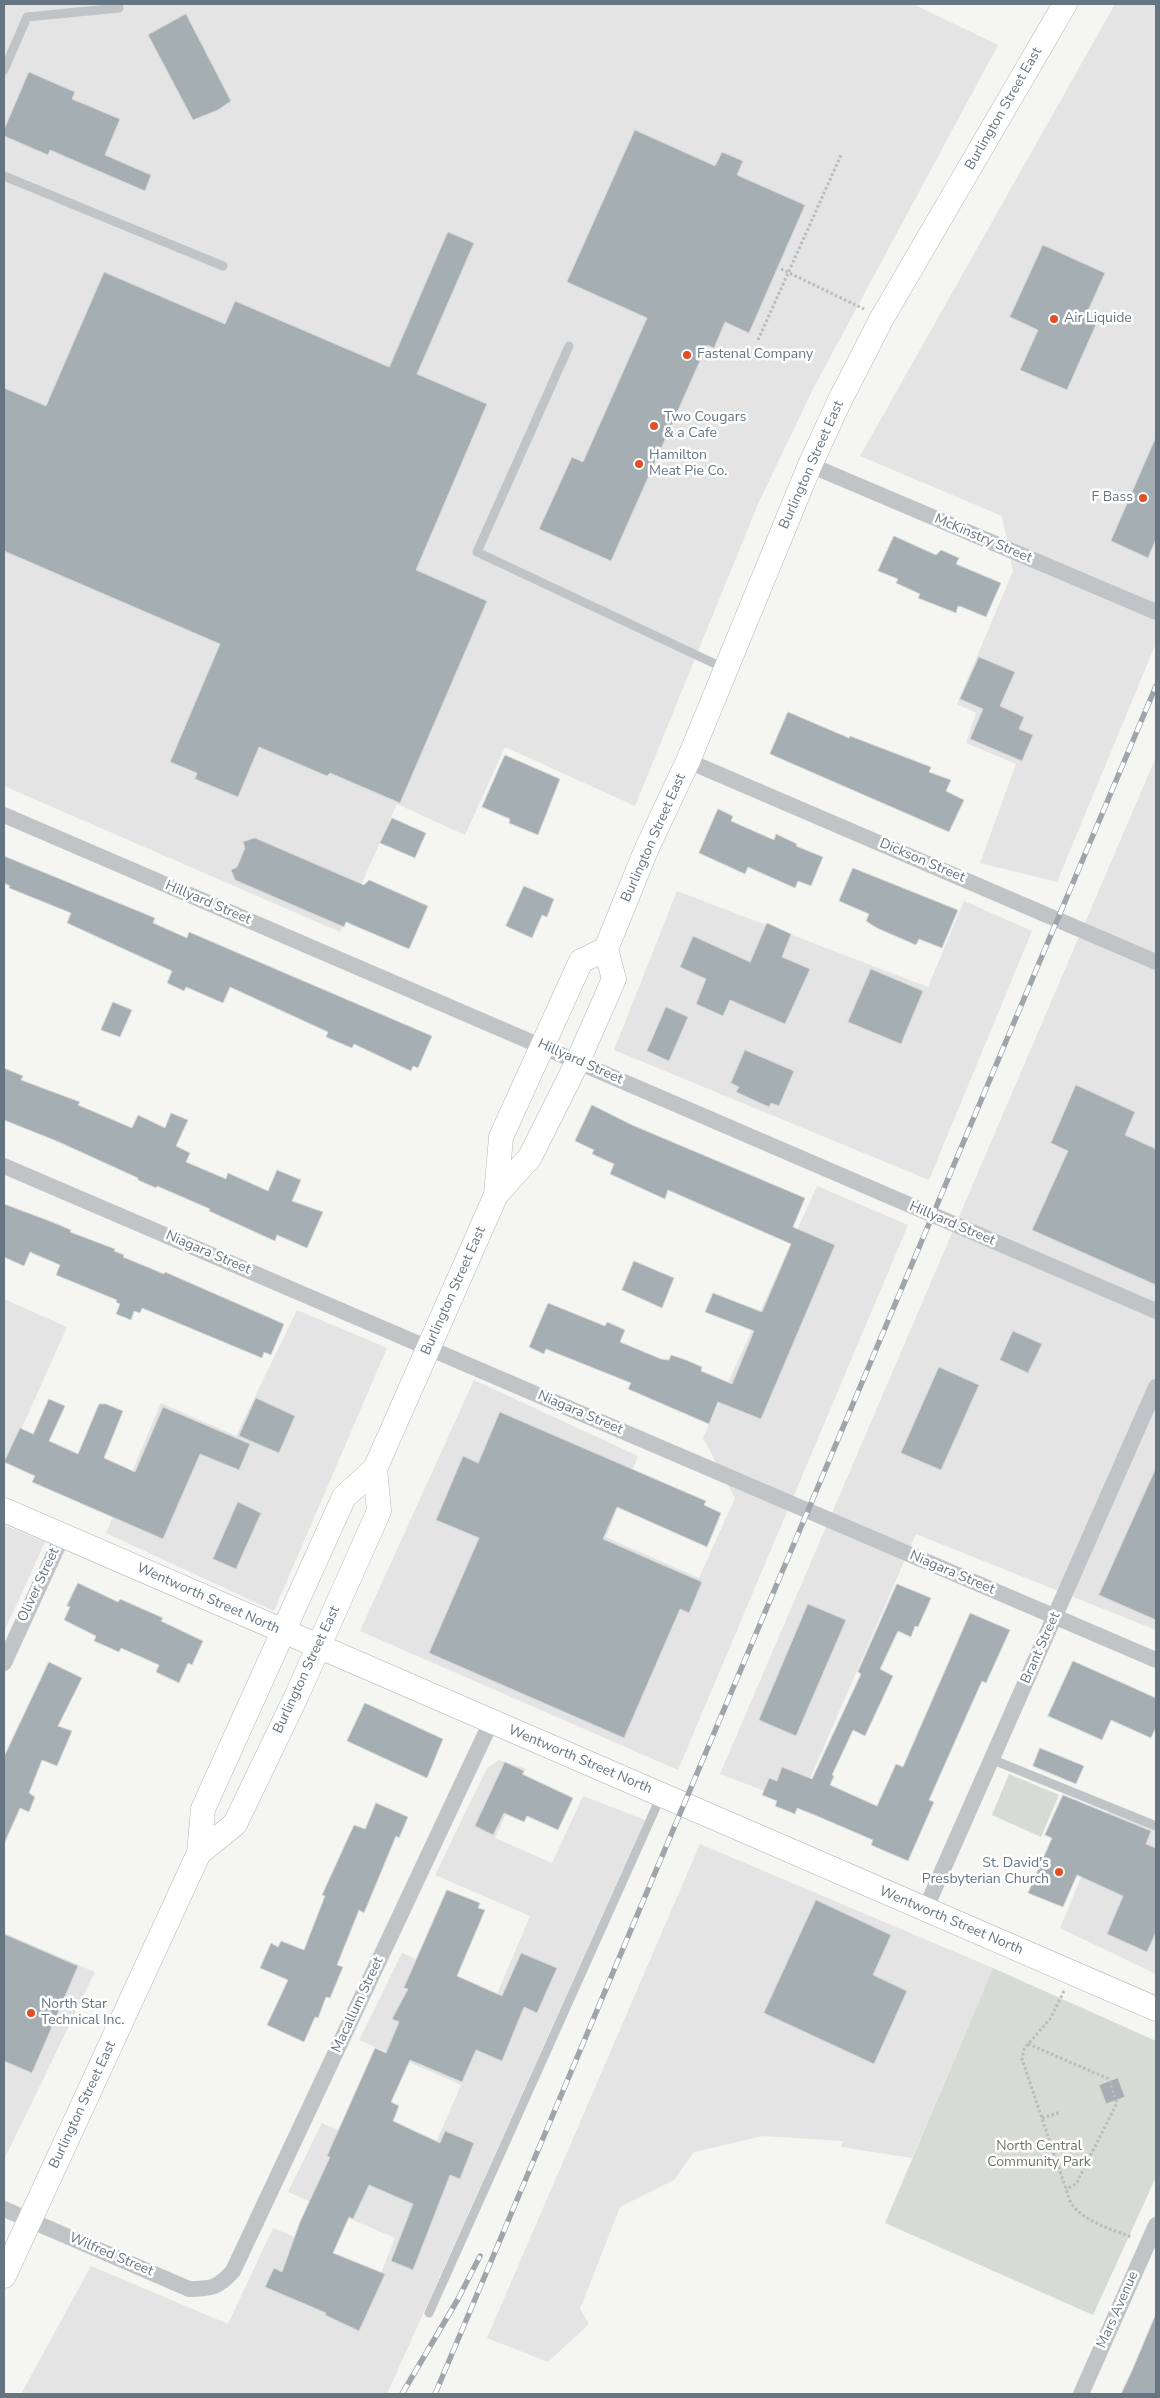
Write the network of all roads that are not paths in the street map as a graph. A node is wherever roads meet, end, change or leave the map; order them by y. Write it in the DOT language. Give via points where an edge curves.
graph roads {
  1 [pos="1064,4"];
  2 [pos="118,8"];
  3 [pos="4,70"];
  4 [pos="4,176"];
  5 [pos="223,266"];
  6 [pos="569,346"];
  7 [pos="810,465"];
  8 [pos="1156,612"];
  9 [pos="726,669"];
  10 [pos="688,761"];
  11 [pos="4,815"];
  12 [pos="606,949"];
  13 [pos="1156,962"];
  14 [pos="543,1046"];
  15 [pos="578,1061"];
  16 [pos="4,1166"];
  17 [pos="496,1195"];
  18 [pos="1156,1311"];
  19 [pos="430,1348"];
  20 [pos="1156,1387"];
  21 [pos="375,1469"];
  22 [pos="4,1510"];
  23 [pos="63,1535"];
  24 [pos="1055,1617"];
  25 [pos="284,1632"];
  26 [pos="318,1647"];
  27 [pos="1156,1660"];
  28 [pos="4,1663"];
  29 [pos="491,1722"];
  30 [pos="991,1759"];
  31 [pos="662,1795"];
  32 [pos="1156,1826"];
  33 [pos="199,1852"];
  34 [pos="925,1910"];
  35 [pos="1156,2009"];
  36 [pos="4,2209"];
  37 [pos="30,2220"];
  38 [pos="1156,2225"];
  39 [pos="4,2276"];
  40 [pos="220,2285"];
  41 [pos="429,2314"];
  42 [pos="1080,2394"];
  1 -- 7 [label="main road, Burlington Street East" via="882,318"];
  2 -- 3 [label="lane" via="27,17"];
  4 -- 5 [label="lane"];
  6 -- 9 [label="lane" via="477,552"];
  7 -- 8 [label="street, McKinstry Street"];
  7 -- 9 [label="main road, Burlington Street East"];
  9 -- 10 [label="main road, Burlington Street East"];
  10 -- 12 [label="main road, Burlington Street East"];
  10 -- 13 [label="street, Dickson Street"];
  11 -- 14 [label="street, Hillyard Street"];
  12 -- 14 [label="main road, Burlington Street East" via="582,961"];
  12 -- 15 [label="main road, Burlington Street East" via="614,979"];
  14 -- 15 [label="street, Hillyard Street"];
  14 -- 17 [label="main road, Burlington Street East" via="501,1137"];
  15 -- 17 [label="main road, Burlington Street East" via="530,1157"];
  15 -- 18 [label="street, Hillyard Street"];
  16 -- 19 [label="street, Niagara Street"];
  17 -- 19 [label="main road, Burlington Street East"];
  19 -- 21 [label="main road, Burlington Street East"];
  19 -- 24 [label="street, Niagara Street"];
  20 -- 24 [label="street, Brant Street"];
  21 -- 25 [label="main road, Burlington Street East" via="344,1497"];
  21 -- 26 [label="main road, Burlington Street East" via="379,1511"];
  22 -- 23 [label="main road, Wentworth Street North"];
  23 -- 25 [label="main road, Wentworth Street North"];
  23 -- 28 [label="street, Oliver Street"];
  24 -- 27 [label="street, Niagara Street"];
  24 -- 30 [label="street, Brant Street"];
  25 -- 26 [label="main road, Wentworth Street North"];
  25 -- 33 [label="main road, Burlington Street East" via="203,1810"];
  26 -- 29 [label="main road, Wentworth Street North"];
  26 -- 33 [label="main road, Burlington Street East" via="235,1824"];
  29 -- 31 [label="main road, Wentworth Street North"];
  29 -- 40 [label="street, Macallum Street" via="232,2271"];
  30 -- 32 [label="lane"];
  30 -- 34 [label="street, Brant Street"];
  31 -- 34 [label="main road, Wentworth Street North"];
  31 -- 41 [label="lane"];
  33 -- 37 [label="main road, Burlington Street East"];
  34 -- 35 [label="main road, Wentworth Street North"];
  36 -- 37 [label="street, Wilfred Street"];
  37 -- 39 [label="main road, Burlington Street East"];
  37 -- 40 [label="street, Wilfred Street" via="189,2289"];
  38 -- 42 [label="street, Mars Avenue"];
}
